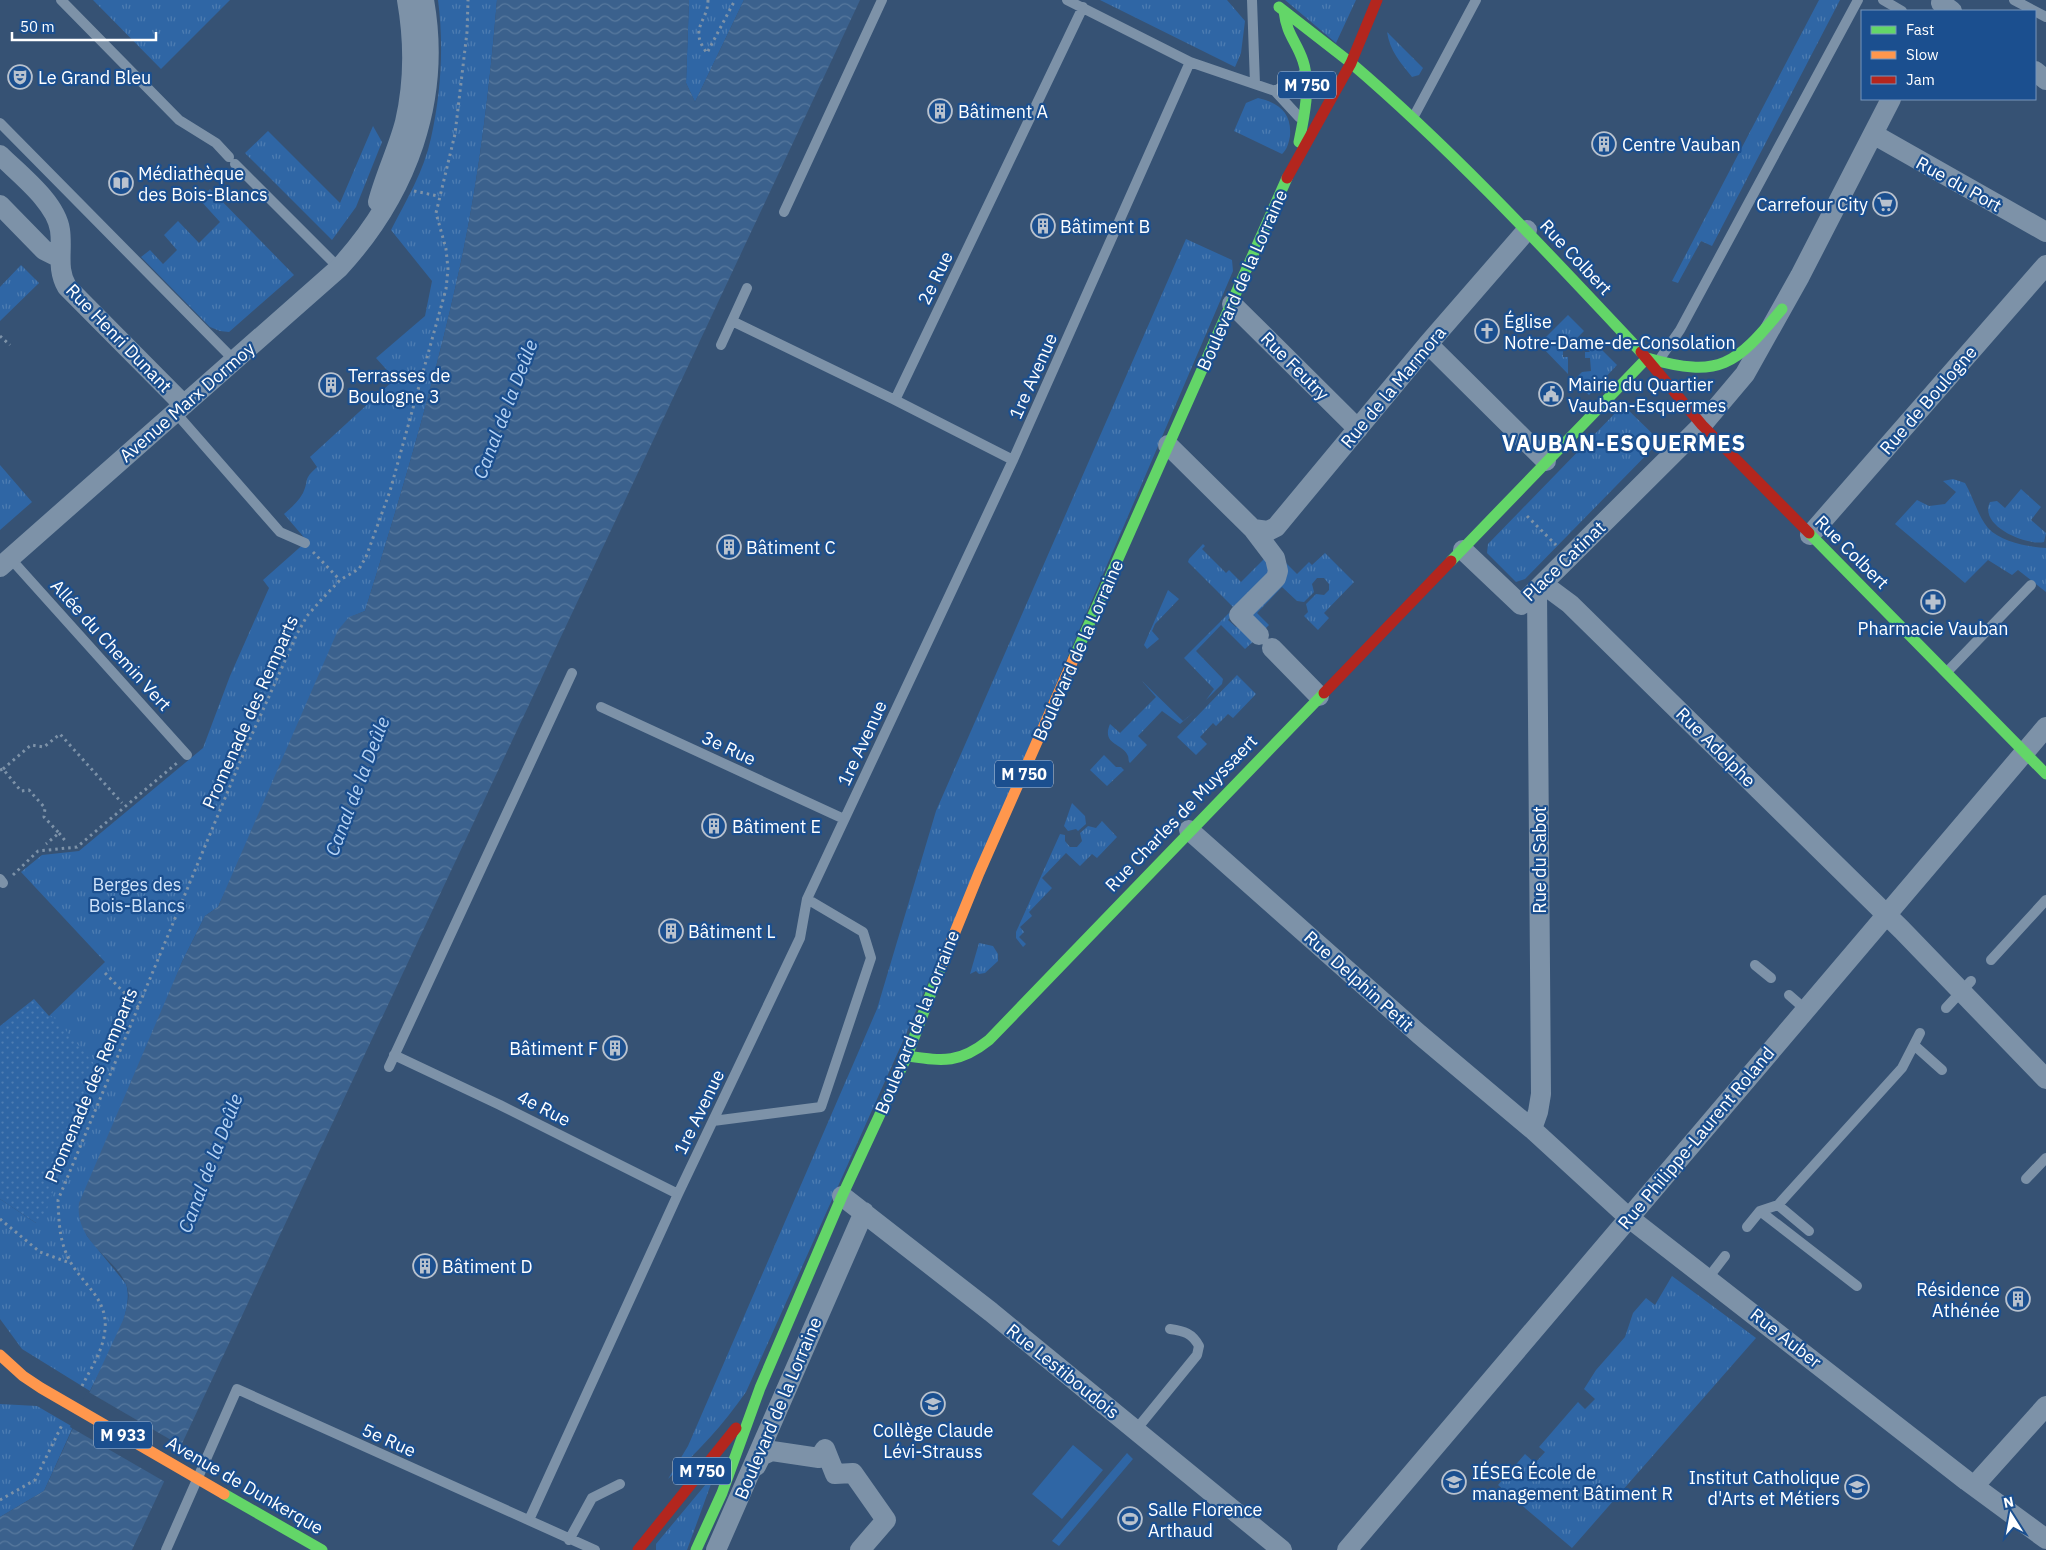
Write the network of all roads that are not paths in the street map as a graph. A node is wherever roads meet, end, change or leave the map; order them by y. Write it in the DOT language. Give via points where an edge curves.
graph roads {
  1 [pos="61,0"];
  2 [pos="407,0"];
  3 [pos="424,0"];
  4 [pos="882,0"];
  5 [pos="1067,0"];
  6 [pos="1252,0"];
  7 [pos="1269,0"];
  8 [pos="1377,0"];
  9 [pos="1476,0"];
  10 [pos="1858,0"];
  11 [pos="1883,0"];
  12 [pos="2014,0"];
  13 [pos="1083,7"];
  14 [pos="1900,10"];
  15 [pos="2033,10"];
  16 [pos="1284,11"];
  17 [pos="1190,62"];
  18 [pos="1350,63"];
  19 [pos="1306,72"];
  20 [pos="1255,84"];
  21 [pos="1275,91"];
  22 [pos="1890,100"];
  23 [pos="1413,119"];
  24 [pos="1303,121"];
  25 [pos="0,123"];
  26 [pos="1872,134"];
  27 [pos="0,155"];
  28 [pos="1294,162"];
  29 [pos="0,205"];
  30 [pos="784,212"];
  31 [pos="1527,230"];
  32 [pos="2046,232"];
  33 [pos="369,233"];
  34 [pos="60,258"];
  35 [pos="2046,265"];
  36 [pos="339,268"];
  37 [pos="747,288"];
  38 [pos="1232,304"];
  39 [pos="1782,309"];
  40 [pos="732,321"];
  41 [pos="1428,344"];
  42 [pos="722,345"];
  43 [pos="234,360"];
  44 [pos="1652,360"];
  45 [pos="895,400"];
  46 [pos="180,409"];
  47 [pos="1702,425"];
  48 [pos="1358,429"];
  49 [pos="1168,445"];
  50 [pos="1013,460"];
  51 [pos="1546,461"];
  52 [pos="1253,529"];
  53 [pos="1810,535"];
  54 [pos="305,543"];
  55 [pos="1463,550"];
  56 [pos="5,562"];
  57 [pos="2031,585"];
  58 [pos="1540,587"];
  59 [pos="1946,672"];
  60 [pos="572,673"];
  61 [pos="1319,696"];
  62 [pos="601,707"];
  63 [pos="2046,727"];
  64 [pos="2024,752"];
  65 [pos="187,755"];
  66 [pos="2046,774"];
  67 [pos="844,819"];
  68 [pos="1189,830"];
  69 [pos="807,899"];
  70 [pos="2046,900"];
  71 [pos="1886,914"];
  72 [pos="1991,960"];
  73 [pos="1755,965"];
  74 [pos="1771,978"];
  75 [pos="1965,986"];
  76 [pos="1789,995"];
  77 [pos="1946,1008"];
  78 [pos="1805,1009"];
  79 [pos="1920,1033"];
  80 [pos="1914,1045"];
  81 [pos="394,1055"];
  82 [pos="907,1056"];
  83 [pos="388,1067"];
  84 [pos="1942,1070"];
  85 [pos="2046,1079"];
  86 [pos="713,1120"];
  87 [pos="1532,1129"];
  88 [pos="2046,1158"];
  89 [pos="2026,1178"];
  90 [pos="678,1194"];
  91 [pos="842,1196"];
  92 [pos="1778,1205"];
  93 [pos="1760,1211"];
  94 [pos="864,1212"];
  95 [pos="1628,1217"];
  96 [pos="1747,1227"];
  97 [pos="1809,1231"];
  98 [pos="1725,1256"];
  99 [pos="1708,1278"];
  100 [pos="1858,1286"];
  101 [pos="1170,1329"];
  102 [pos="0,1355"];
  103 [pos="760,1388"];
  104 [pos="2046,1406"];
  105 [pos="1135,1430"];
  106 [pos="620,1484"];
  107 [pos="1974,1486"];
  108 [pos="529,1520"];
  109 [pos="2046,1539"];
  110 [pos="569,1540"];
  111 [pos="166,1550"];
  112 [pos="322,1550"];
  113 [pos="595,1550"];
  114 [pos="638,1550"];
  115 [pos="696,1550"];
  116 [pos="717,1550"];
  117 [pos="860,1550"];
  118 [pos="1282,1550"];
  119 [pos="1347,1550"];
  1 -- 36 [label="lane" via="179,120 216,143"];
  2 -- 33 [label="street, Avenue Marx Dormoy" via="412,62 409,101"];
  3 -- 33 [label="street, Avenue Marx Dormoy" via="430,55 421,122 408,163"];
  4 -- 30 [label="lane"];
  5 -- 13 [label="lane"];
  6 -- 20 [label="lane"];
  7 -- 16 [label="main road, Rue Colbert"];
  8 -- 18 [label="main road, Boulevard de la Lorraine / M 750"];
  9 -- 23 [label="lane"];
  10 -- 44 [label="lane" via="1680,330"];
  11 -- 14 [label="lane"];
  12 -- 15 [label="lane"];
  13 -- 17 [label="lane"];
  13 -- 45 [label="lane, 2e Rue"];
  16 -- 18 [label="main road, Rue Colbert"];
  16 -- 19 [label="main road, Boulevard de la Lorraine / M 750" via="1286,29"];
  17 -- 20 [label="lane"];
  17 -- 50 [label="lane, 1re Avenue"];
  18 -- 23 [label="main road, Rue Colbert"];
  18 -- 28 [label="main road, Boulevard de la Lorraine / M 750"];
  19 -- 21 [label="lane"];
  19 -- 24 [label="main road, Boulevard de la Lorraine / M 750"];
  20 -- 21 [label="lane"];
  21 -- 24 [label="lane"];
  22 -- 26 [label="street, Place Catinat"];
  23 -- 31 [label="main road, Rue Colbert"];
  24 -- 28 [label="main road, Boulevard de la Lorraine / M 750"];
  25 -- 43 [label="lane"];
  26 -- 32 [label="street, Rue du Port"];
  26 -- 39 [label="street, Place Catinat"];
  27 -- 34 [label="street, Rue Henri Dunant" via="54,212 60,231"];
  28 -- 38 [label="main road, Boulevard de la Lorraine / M 750"];
  29 -- 34 [label="street" via="44,250"];
  31 -- 41 [label="street, Rue de la Marmora"];
  31 -- 44 [label="main road, Rue Colbert"];
  33 -- 36 [label="street, Avenue Marx Dormoy"];
  34 -- 46 [label="street, Rue Henri Dunant" via="61,275 67,287"];
  35 -- 53 [label="street, Rue de Boulogne"];
  36 -- 43 [label="street, Avenue Marx Dormoy"];
  37 -- 40 [label="lane"];
  38 -- 48 [label="street, Rue Feutry"];
  38 -- 49 [label="main road, Boulevard de la Lorraine / M 750"];
  39 -- 44 [label="main road" via="1744,352 1723,366 1694,370"];
  39 -- 47 [label="street, Place Catinat" via="1749,368"];
  40 -- 42 [label="lane"];
  40 -- 45 [label="lane"];
  41 -- 48 [label="street, Rue de la Marmora"];
  41 -- 51 [label="street"];
  43 -- 46 [label="street, Avenue Marx Dormoy"];
  44 -- 47 [label="main road, Rue Colbert"];
  44 -- 51 [label="main road"];
  45 -- 50 [label="lane"];
  46 -- 54 [label="lane" via="280,532"];
  46 -- 56 [label="street, Avenue Marx Dormoy"];
  47 -- 53 [label="main road, Rue Colbert"];
  47 -- 58 [label="street, Place Catinat"];
  48 -- 52 [label="street, Rue de la Marmora" via="1276,527 1268,531"];
  49 -- 52 [label="street"];
  49 -- 82 [label="main road, Boulevard de la Lorraine / M 750" via="979,873"];
  50 -- 67 [label="lane, 1re Avenue"];
  51 -- 55 [label="main road"];
  52 -- 61 [label="street" via="1275,558 1278,571 1276,578 1239,615"];
  53 -- 59 [label="main road, Rue Colbert"];
  55 -- 58 [label="street, Place Catinat" via="1521,605"];
  55 -- 61 [label="main road, Rue Charles de Muyssaert"];
  56 -- 65 [label="lane, Allée du Chemin Vert"];
  57 -- 59 [label="lane"];
  58 -- 71 [label="street, Rue Adolphe" via="1570,604"];
  58 -- 87 [label="street, Rue du Sabot" via="1541,1094"];
  59 -- 64 [label="main road, Rue Colbert"];
  60 -- 81 [label="lane"];
  61 -- 68 [label="main road, Rue Charles de Muyssaert"];
  62 -- 67 [label="lane, 3e Rue"];
  63 -- 64 [label="street, Rue Philippe-Laurent Roland"];
  64 -- 66 [label="main road, Rue Colbert"];
  64 -- 71 [label="street, Rue Philippe-Laurent Roland"];
  67 -- 69 [label="lane, 1re Avenue"];
  68 -- 82 [label="main road, Rue Charles de Muyssaert" via="1001,1039 958,1060"];
  68 -- 87 [label="street, Rue Delphin Petit" via="1419,1034"];
  69 -- 86 [label="lane, 1re Avenue" via="800,938"];
  69 -- 86 [label="lane" via="863,932 870,958 821,1107"];
  70 -- 72 [label="lane"];
  71 -- 75 [label="street, Rue Adolphe"];
  71 -- 78 [label="street, Rue Philippe-Laurent Roland"];
  73 -- 74 [label="lane"];
  75 -- 77 [label="lane"];
  75 -- 85 [label="street, Rue Adolphe"];
  76 -- 78 [label="lane"];
  78 -- 95 [label="street, Rue Philippe-Laurent Roland"];
  79 -- 80 [label="lane"];
  80 -- 84 [label="lane"];
  80 -- 92 [label="lane" via="1902,1068"];
  81 -- 83 [label="lane"];
  81 -- 90 [label="lane, 4e Rue"];
  82 -- 91 [label="main road, Boulevard de la Lorraine / M 750"];
  86 -- 90 [label="lane, 1re Avenue"];
  87 -- 95 [label="street, Rue Auber"];
  88 -- 89 [label="lane"];
  90 -- 108 [label="lane, 1re Avenue"];
  91 -- 94 [label="street, Rue Lestiboudois"];
  91 -- 103 [label="main road, Boulevard de la Lorraine / M 750"];
  92 -- 93 [label="lane"];
  92 -- 97 [label="lane"];
  93 -- 96 [label="lane"];
  93 -- 100 [label="lane"];
  94 -- 105 [label="street, Rue Lestiboudois"];
  94 -- 116 [label="street, Boulevard de la Lorraine"];
  95 -- 99 [label="street, Rue Auber"];
  95 -- 119 [label="street, Rue Philippe-Laurent Roland"];
  98 -- 99 [label="lane"];
  99 -- 107 [label="street, Rue Auber"];
  101 -- 105 [label="lane" via="1186,1331 1194,1339 1198,1346 1196,1355"];
  102 -- 112 [label="main road, Avenue de Dunkerque / M 933" via="41,1388"];
  103 -- 114 [label="main road, Boulevard de la Lorraine / M 750" via="725,1443"];
  103 -- 115 [label="main road, Boulevard de la Lorraine / M 750" via="722,1493"];
  104 -- 107 [label="street"];
  105 -- 118 [label="street, Rue Lestiboudois"];
  106 -- 110 [label="lane" via="592,1498"];
  107 -- 109 [label="street, Rue Auber"];
  108 -- 110 [label="lane, 5e Rue"];
  108 -- 111 [label="lane, 5e Rue" via="237,1389"];
  110 -- 113 [label="lane, 5e Rue"];
  116 -- 117 [label="street" via="761,1456 772,1451 819,1458 825,1449 835,1474 853,1473 886,1520"];
}
